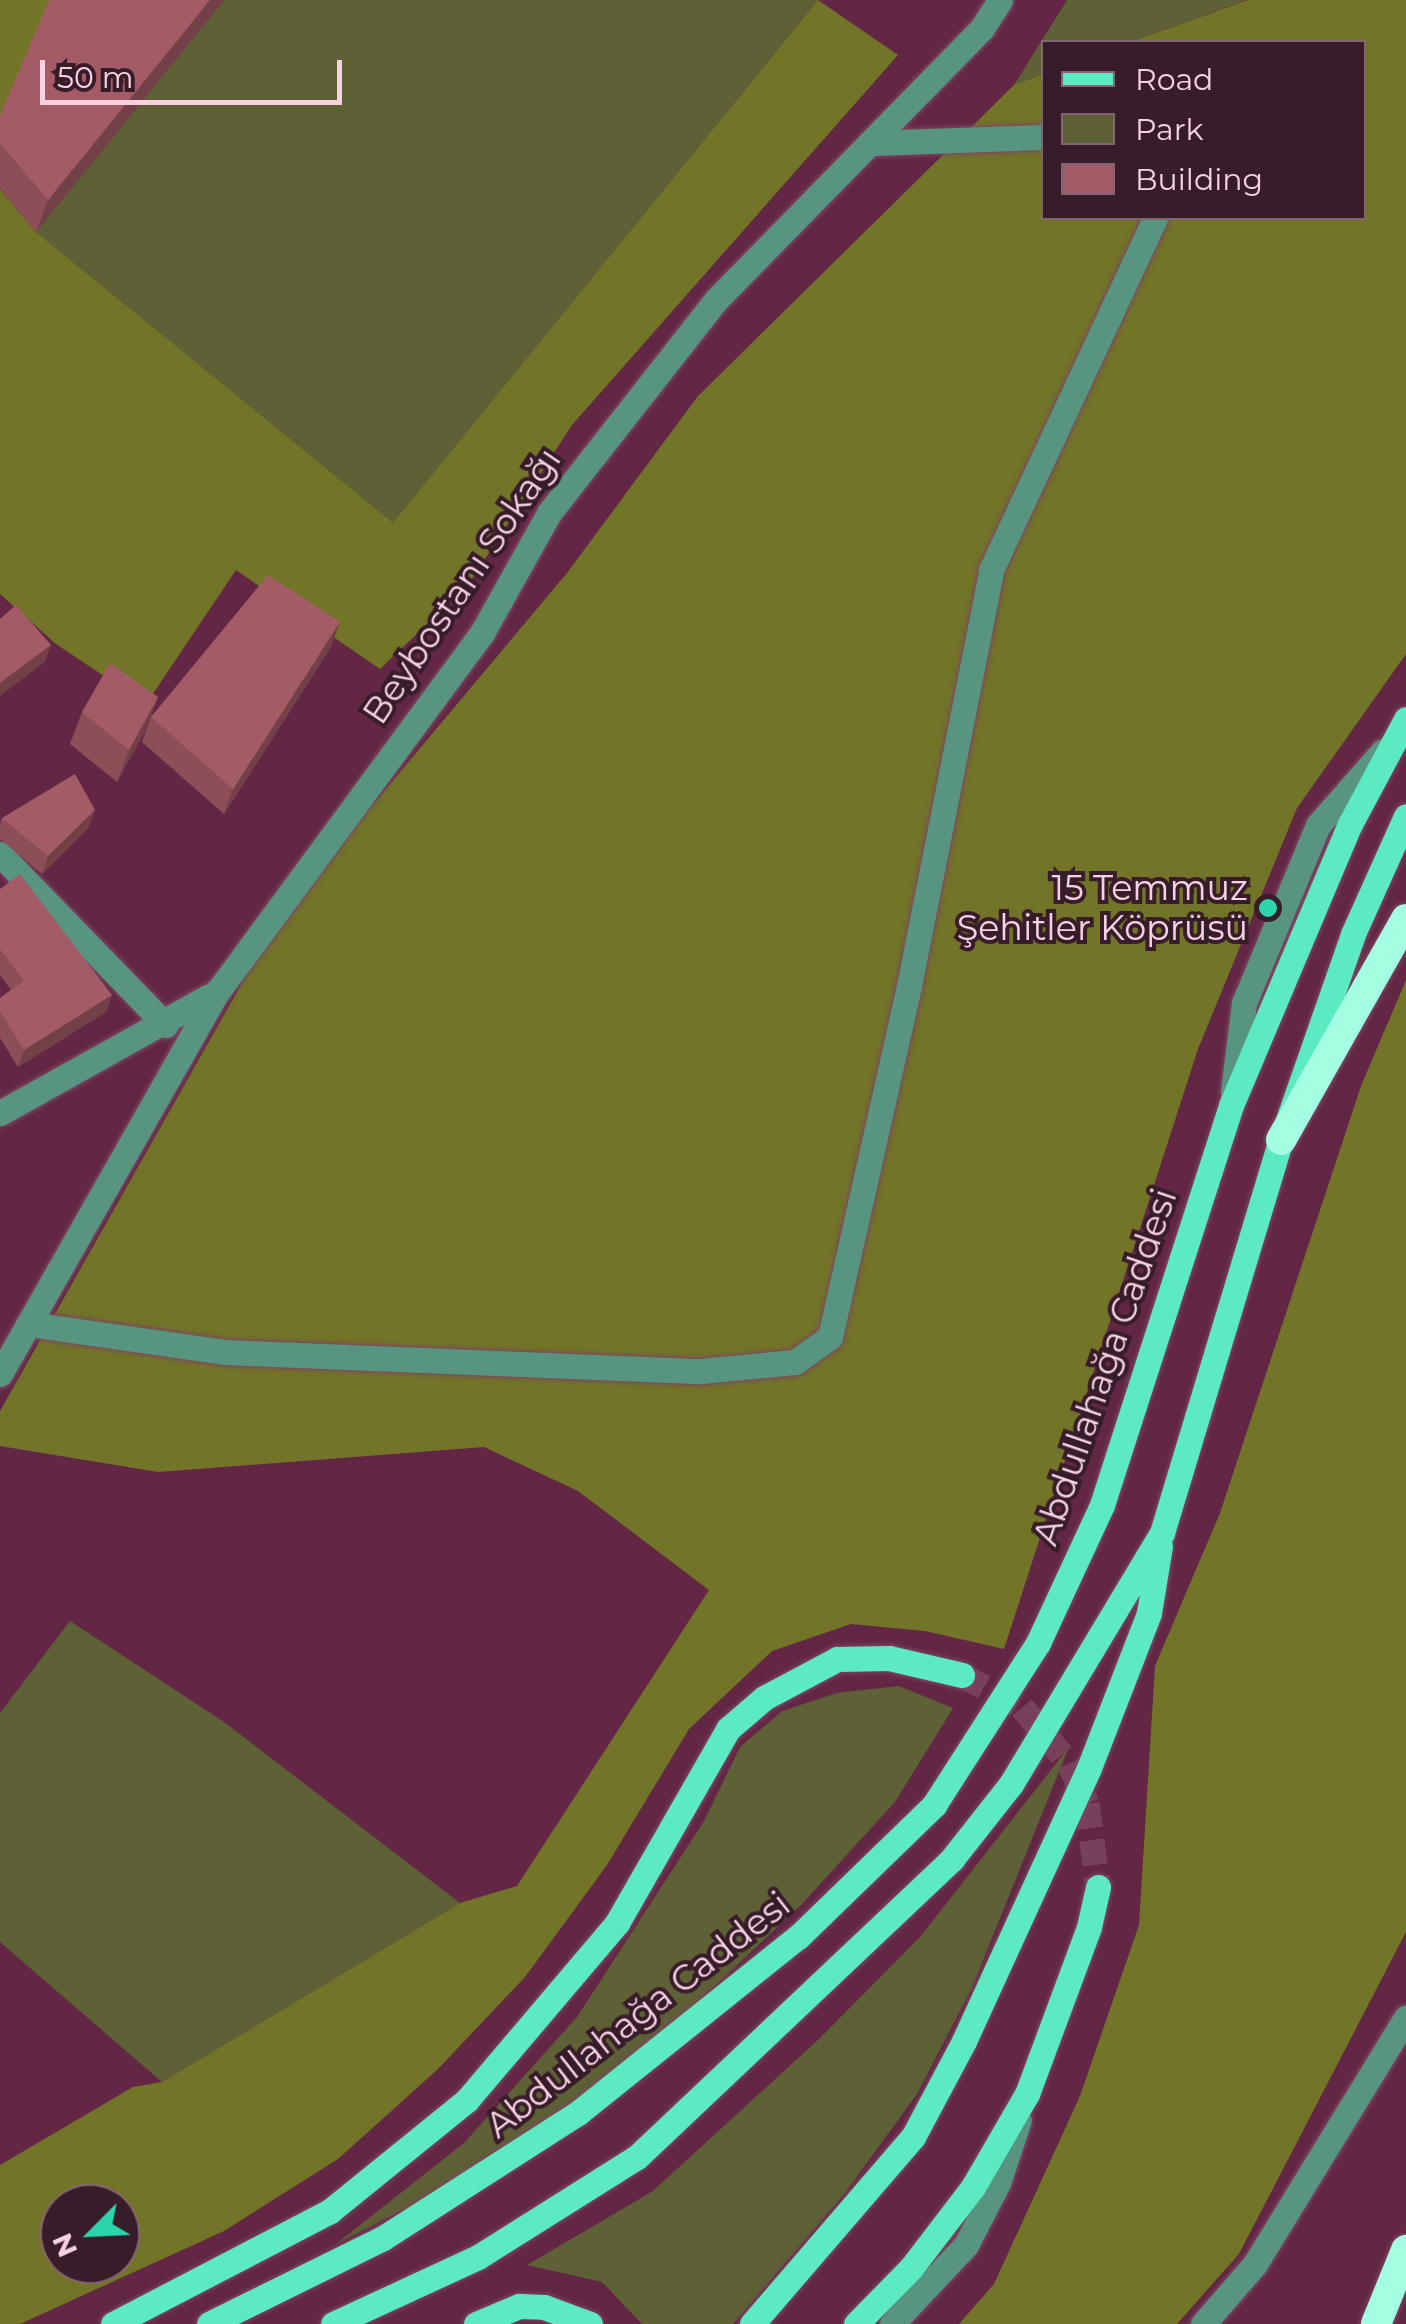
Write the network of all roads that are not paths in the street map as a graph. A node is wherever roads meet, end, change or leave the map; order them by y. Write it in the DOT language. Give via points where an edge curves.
graph roads {
  1 [pos="1000,0"];
  2 [pos="1041,136"];
  3 [pos="870,143"];
  4 [pos="1154,220"];
  5 [pos="1406,719"];
  6 [pos="1406,816"];
  7 [pos="0,854"];
  8 [pos="1406,919"];
  9 [pos="218,991"];
  10 [pos="166,1025"];
  11 [pos="0,1113"];
  12 [pos="1281,1140"];
  13 [pos="28,1324"];
  14 [pos="0,1374"];
  15 [pos="1162,1533"];
  16 [pos="962,1676"];
  17 [pos="1098,1887"];
  18 [pos="1406,2018"];
  19 [pos="1027,2094"];
  20 [pos="1406,2250"];
  21 [pos="113,2324"];
  22 [pos="209,2324"];
  23 [pos="333,2324"];
  24 [pos="476,2324"];
  25 [pos="590,2324"];
  26 [pos="752,2324"];
  27 [pos="856,2324"];
  28 [pos="892,2324"];
  29 [pos="1203,2324"];
  30 [pos="1376,2324"];
  1 -- 3 [label="street, Beybostanı Sokağı" via="982,28"];
  2 -- 3 [label="street"];
  3 -- 9 [label="street, Beybostanı Sokağı" via="716,300 549,513 482,633"];
  4 -- 13 [label="street" via="991,570 909,986 830,1337 795,1362 701,1370 224,1352"];
  5 -- 22 [label="main road, Abdullahağa Caddesi" via="1232,1103 1102,1506 1038,1644 934,1804 798,1937 578,2113 383,2238"];
  6 -- 12 [label="main road" via="1360,916"];
  7 -- 10 [label="street"];
  8 -- 12 [label="highway"];
  9 -- 10 [label="street"];
  9 -- 13 [label="street, Beybostanı Sokağı"];
  10 -- 11 [label="street"];
  12 -- 15 [label="main road"];
  13 -- 14 [label="street, Beybostanı Sokağı"];
  15 -- 23 [label="main road" via="1010,1784 952,1859 800,2010 636,2157 478,2258"];
  15 -- 26 [label="main road" via="1150,1613 1089,1768 964,2041 912,2136"];
  16 -- 21 [label="main road" via="889,1658 837,1659 764,1698 728,1729 605,1939 467,2100 330,2211"];
  17 -- 19 [label="main road"];
  18 -- 29 [label="street" via="1255,2264"];
  19 -- 27 [label="main road" via="974,2187"];
  19 -- 28 [label="street" via="998,2183 966,2246"];
  20 -- 30 [label="highway"];
  24 -- 25 [label="main road" via="519,2306 544,2307"];
}
